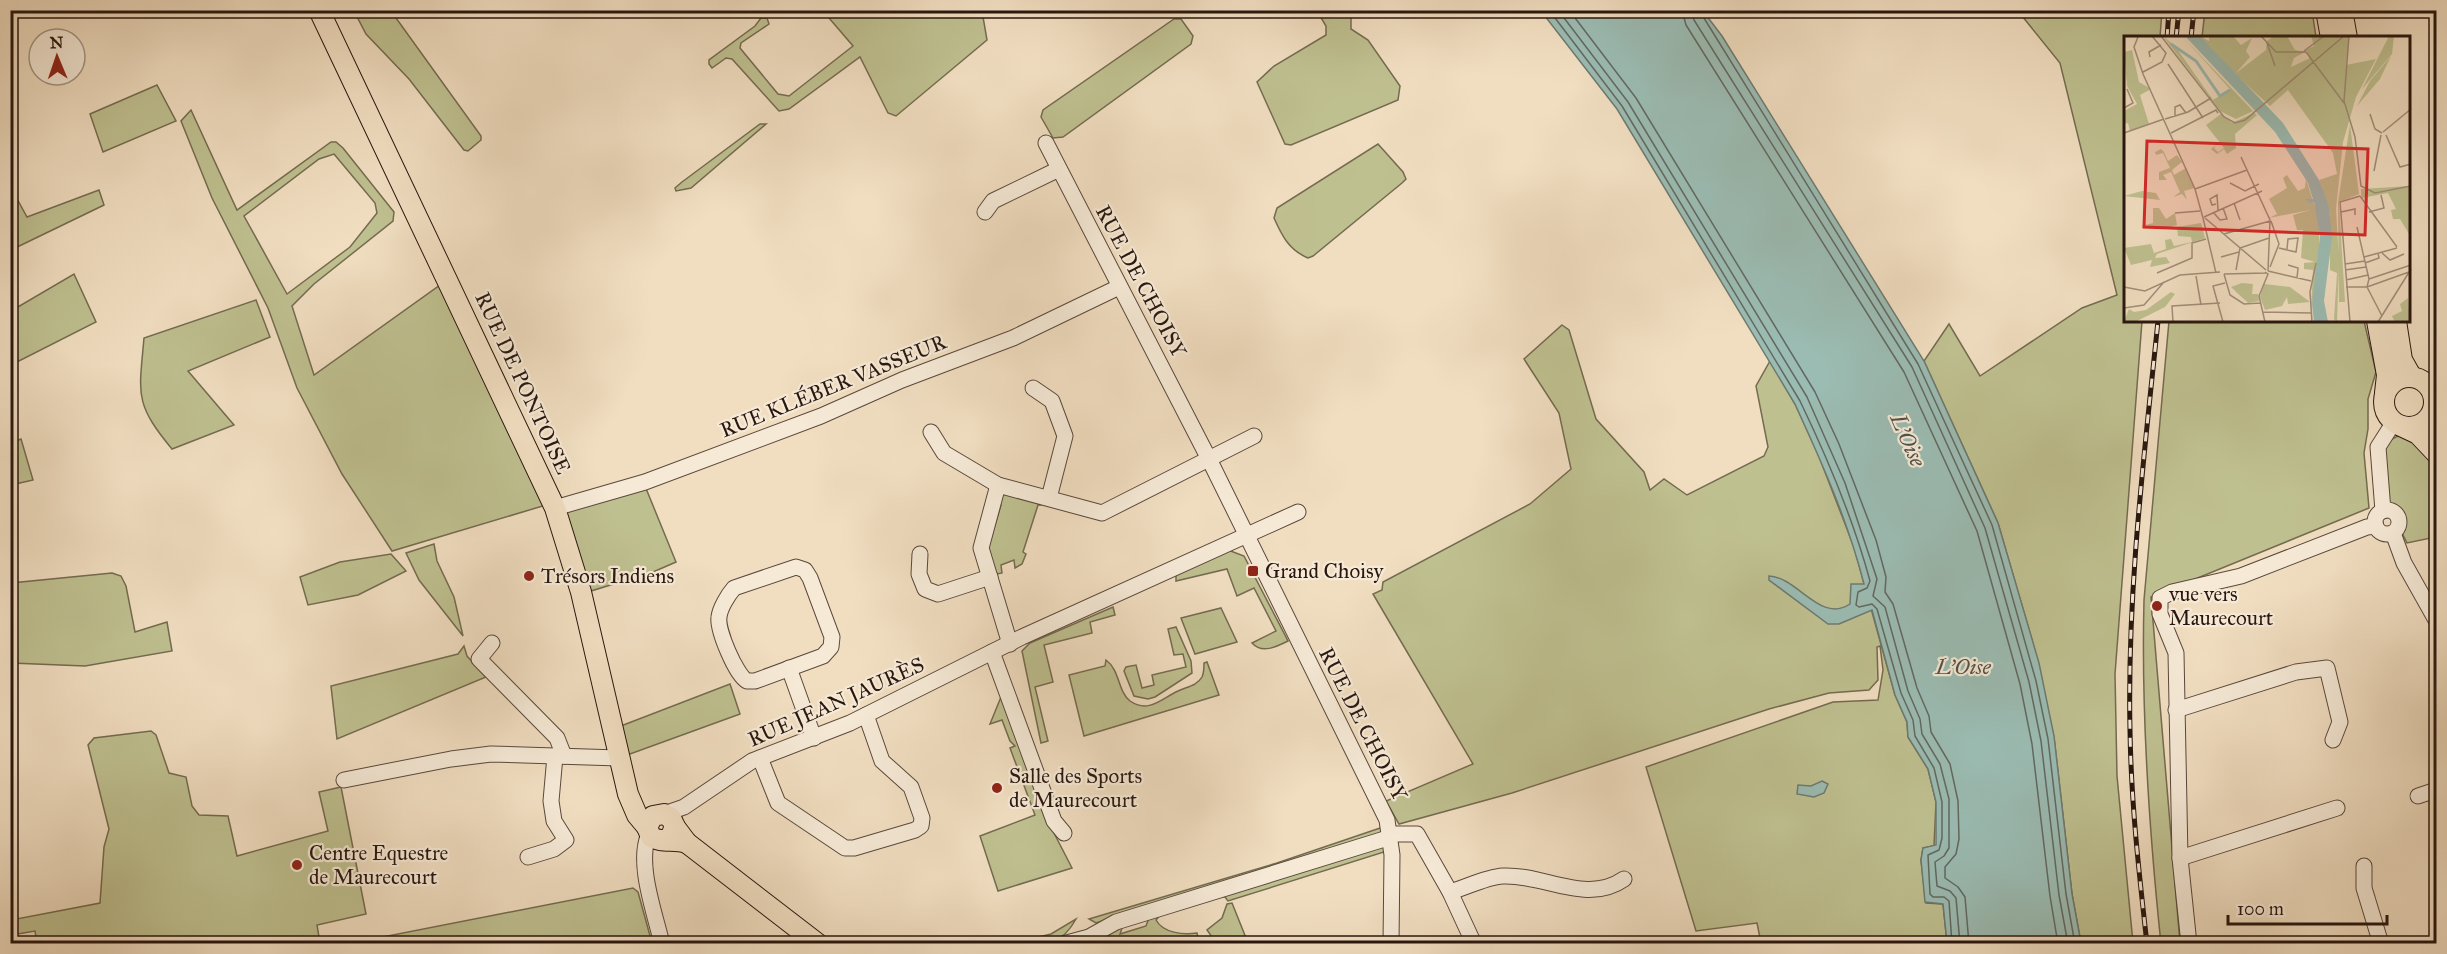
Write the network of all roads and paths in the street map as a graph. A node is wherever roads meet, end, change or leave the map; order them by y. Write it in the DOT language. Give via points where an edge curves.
graph roads {
  1 [pos="319,10"];
  2 [pos="2326,10"];
  3 [pos="2342,10"];
  4 [pos="2331,36"];
  5 [pos="2347,36"];
  6 [pos="1047,143"];
  7 [pos="1059,169"];
  8 [pos="985,212"];
  9 [pos="1119,286"];
  10 [pos="2377,322"];
  11 [pos="2396,322"];
  12 [pos="2411,376"];
  13 [pos="2434,386"];
  14 [pos="1033,388"];
  15 [pos="2385,393"];
  16 [pos="2434,420"];
  17 [pos="2397,424"];
  18 [pos="931,432"];
  19 [pos="1254,436"];
  20 [pos="2436,453"];
  21 [pos="1210,460"];
  22 [pos="998,484"];
  23 [pos="1048,498"];
  24 [pos="555,508"];
  25 [pos="2383,511"];
  26 [pos="1298,512"];
  27 [pos="2376,526"];
  28 [pos="2392,533"];
  29 [pos="1245,535"];
  30 [pos="920,554"];
  31 [pos="990,577"];
  32 [pos="2436,620"];
  33 [pos="492,644"];
  34 [pos="1010,644"];
  35 [pos="992,652"];
  36 [pos="789,668"];
  37 [pos="2176,710"];
  38 [pos="866,715"];
  39 [pos="814,738"];
  40 [pos="2334,740"];
  41 [pos="560,756"];
  42 [pos="620,758"];
  43 [pos="760,758"];
  44 [pos="344,780"];
  45 [pos="2436,790"];
  46 [pos="2418,796"];
  47 [pos="2337,808"];
  48 [pos="666,827"];
  49 [pos="1064,833"];
  50 [pos="1391,836"];
  51 [pos="528,857"];
  52 [pos="2180,858"];
  53 [pos="2364,866"];
  54 [pos="1624,879"];
  55 [pos="1450,892"];
  56 [pos="662,944"];
  57 [pos="818,944"];
  58 [pos="1063,944"];
  59 [pos="1391,944"];
  60 [pos="1474,944"];
  61 [pos="2189,944"];
  62 [pos="2381,944"];
  1 -- 24 [label="main road, RUE DE PONTOISE"];
  2 -- 4 [label="main road"];
  3 -- 5 [label="main road"];
  6 -- 7 [label="street, RUE DE CHOISY"];
  7 -- 8 [label="street" via="993,201"];
  7 -- 9 [label="street, RUE DE CHOISY"];
  9 -- 21 [label="street, RUE DE CHOISY"];
  9 -- 24 [label="street, RUE KLÉBER VASSEUR" via="1013,338 821,416 645,482"];
  10 -- 15 [label="main road" via="2387,375"];
  11 -- 12 [label="main road" via="2402,360"];
  12 -- 13 [label="main road"];
  12 -- 15 [label="main road" via="2396,380"];
  13 -- 16 [label="main road"];
  14 -- 23 [label="street" via="1052,401 1065,436"];
  15 -- 17 [label="main road" via="2384,409"];
  16 -- 17 [label="main road"];
  17 -- 20 [label="main road" via="2418,434"];
  17 -- 25 [label="street" via="2378,447"];
  18 -- 22 [label="street" via="944,453"];
  19 -- 21 [label="street"];
  21 -- 23 [label="street" via="1102,513"];
  21 -- 29 [label="street, RUE DE CHOISY"];
  22 -- 23 [label="street"];
  22 -- 31 [label="street" via="981,549"];
  24 -- 42 [label="main road, RUE DE PONTOISE" via="581,592"];
  25 -- 27 [label="street"];
  25 -- 28 [label="street" via="2392,511 2397,516 2399,523"];
  26 -- 29 [label="street"];
  27 -- 28 [label="street" via="2381,532"];
  27 -- 37 [label="street" via="2241,576 2160,598 2159,606 2176,653"];
  28 -- 32 [label="street"];
  29 -- 34 [label="street, RUE JEAN JAURÈS"];
  29 -- 50 [label="street, RUE DE CHOISY" via="1382,807"];
  30 -- 31 [label="street" via="919,574 925,589 938,594"];
  31 -- 34 [label="street"];
  33 -- 41 [label="street" via="478,659 557,738"];
  34 -- 35 [label="street, RUE JEAN JAURÈS"];
  35 -- 38 [label="street, RUE JEAN JAURÈS"];
  35 -- 49 [label="street" via="1054,821"];
  36 -- 36 [label="street" via="823,656 832,644 810,578 805,570 796,567 734,588 719,620 736,670 743,679 755,681"];
  36 -- 39 [label="street"];
  37 -- 40 [label="street" via="2296,672 2327,668 2340,722"];
  37 -- 52 [label="street"];
  38 -- 39 [label="street, RUE JEAN JAURÈS"];
  38 -- 43 [label="street" via="882,761 911,788 922,818 921,826 915,830 845,848 778,803"];
  39 -- 43 [label="street, RUE JEAN JAURÈS"];
  41 -- 42 [label="street"];
  41 -- 44 [label="street" via="491,754"];
  41 -- 51 [label="street" via="551,801 554,821 566,840 554,849"];
  42 -- 48 [label="main road, RUE DE PONTOISE" via="628,796"];
  43 -- 48 [label="street, RUE JEAN JAURÈS"];
  45 -- 46 [label="street"];
  47 -- 52 [label="street"];
  48 -- 56 [label="street" via="644,847"];
  48 -- 57 [label="main road, RUE DE PONTOISE"];
  50 -- 55 [label="street" via="1417,834"];
  50 -- 58 [label="street" via="1116,922 1093,935"];
  50 -- 59 [label="street, RUE DE CHOISY"];
  52 -- 61 [label="street"];
  53 -- 62 [label="street" via="2364,888"];
  54 -- 55 [label="street" via="1612,888 1584,890 1501,876"];
  55 -- 60 [label="street"];
}
